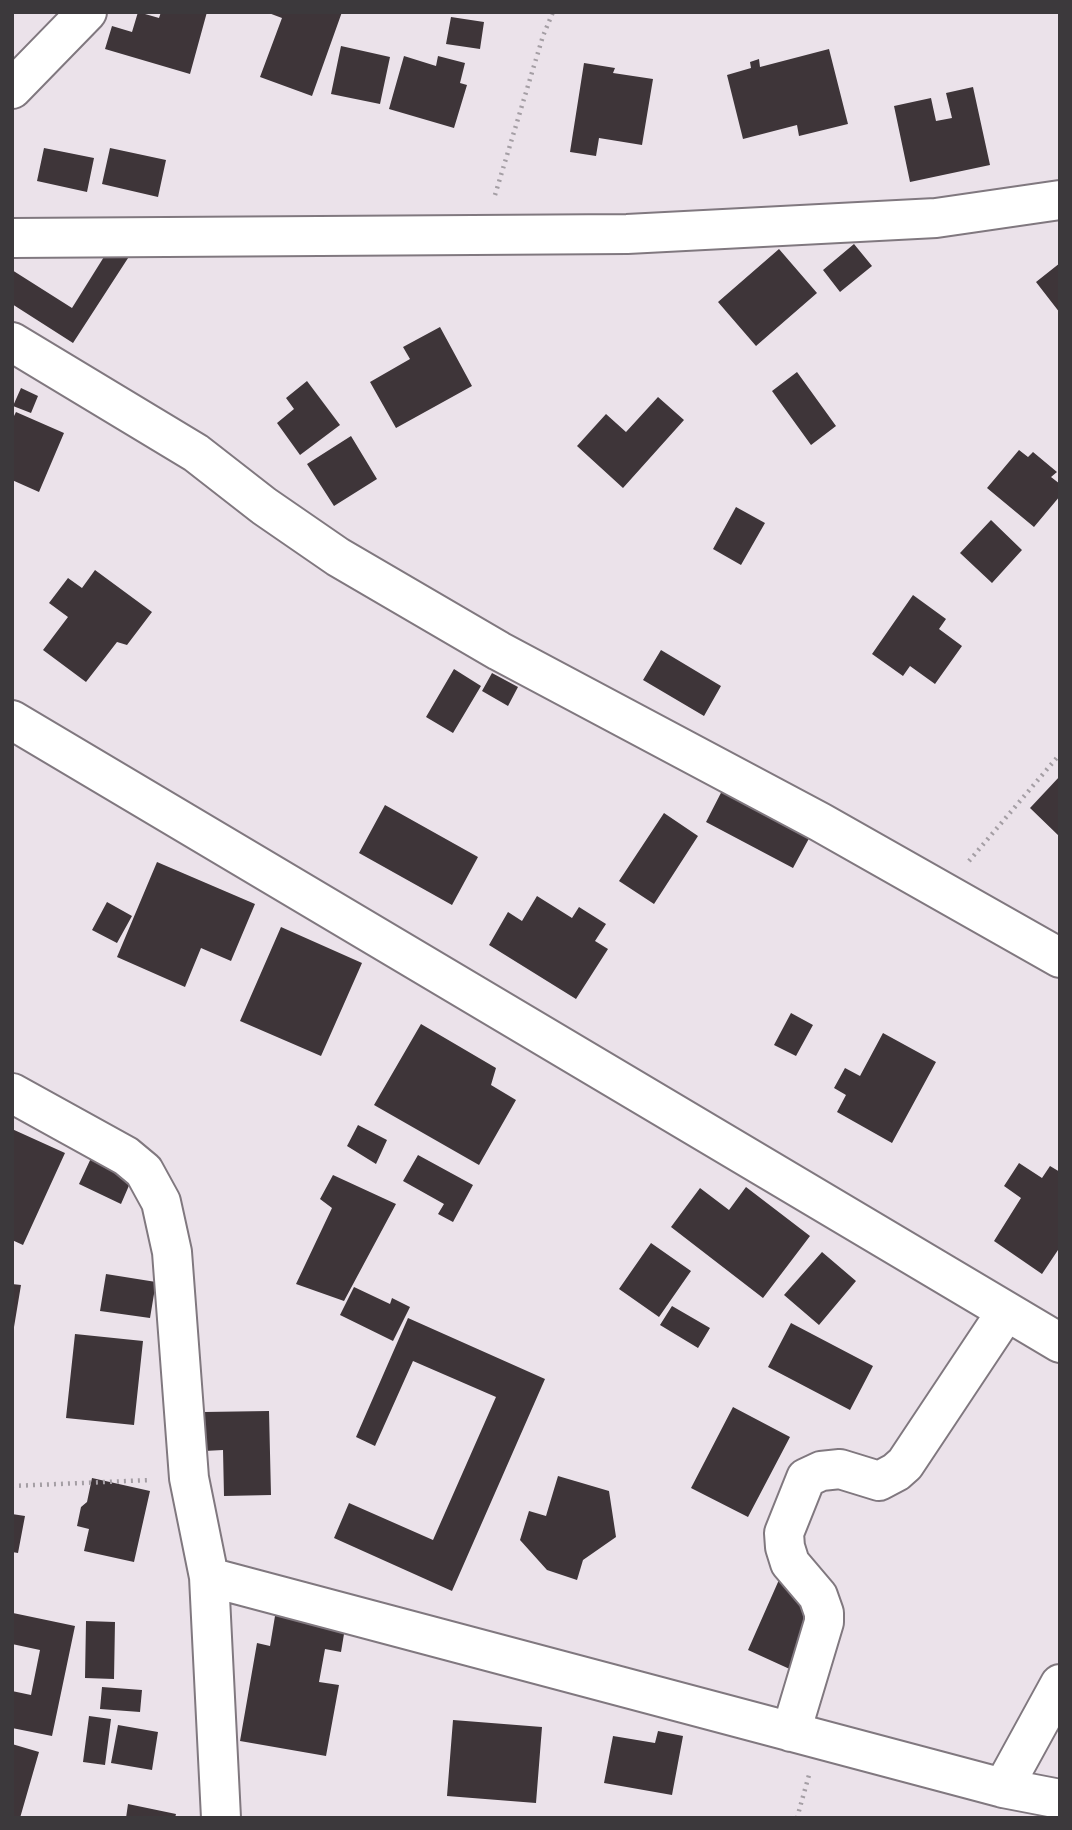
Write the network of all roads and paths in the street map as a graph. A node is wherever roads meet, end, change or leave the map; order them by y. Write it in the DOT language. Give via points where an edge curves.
graph roads {
  1 [pos="87,12"];
  2 [pos="553,12"];
  3 [pos="12,89"];
  4 [pos="1060,200"];
  5 [pos="483,235"];
  6 [pos="12,238"];
  7 [pos="12,342"];
  8 [pos="12,720"];
  9 [pos="1060,754"];
  10 [pos="944,891"];
  11 [pos="1060,958"];
  12 [pos="12,1093"];
  13 [pos="1006,1312"];
  14 [pos="1060,1343"];
  15 [pos="189,1478"];
  16 [pos="12,1486"];
  17 [pos="209,1577"];
  18 [pos="1060,1684"];
  19 [pos="791,1732"];
  20 [pos="1003,1788"];
  21 [pos="1060,1799"];
  22 [pos="221,1818"];
  1 -- 3 [label="street"];
  2 -- 5 [label="path"];
  4 -- 5 [label="street" via="936,218 832,225"];
  5 -- 6 [label="street"];
  7 -- 10 [label="street" via="196,453 338,557 499,651"];
  8 -- 13 [label="street"];
  9 -- 10 [label="path"];
  10 -- 11 [label="street"];
  12 -- 15 [label="street" via="126,1156 144,1171 161,1202 172,1252"];
  13 -- 14 [label="street"];
  13 -- 19 [label="street" via="897,1472 879,1481 840,1469 806,1478 784,1533 785,1547 790,1563 818,1596 824,1622"];
  15 -- 16 [label="path"];
  15 -- 17 [label="street"];
  17 -- 19 [label="street"];
  17 -- 22 [label="street"];
  18 -- 20 [label="street"];
  19 -- 20 [label="street"];
  20 -- 21 [label="street"];
}
